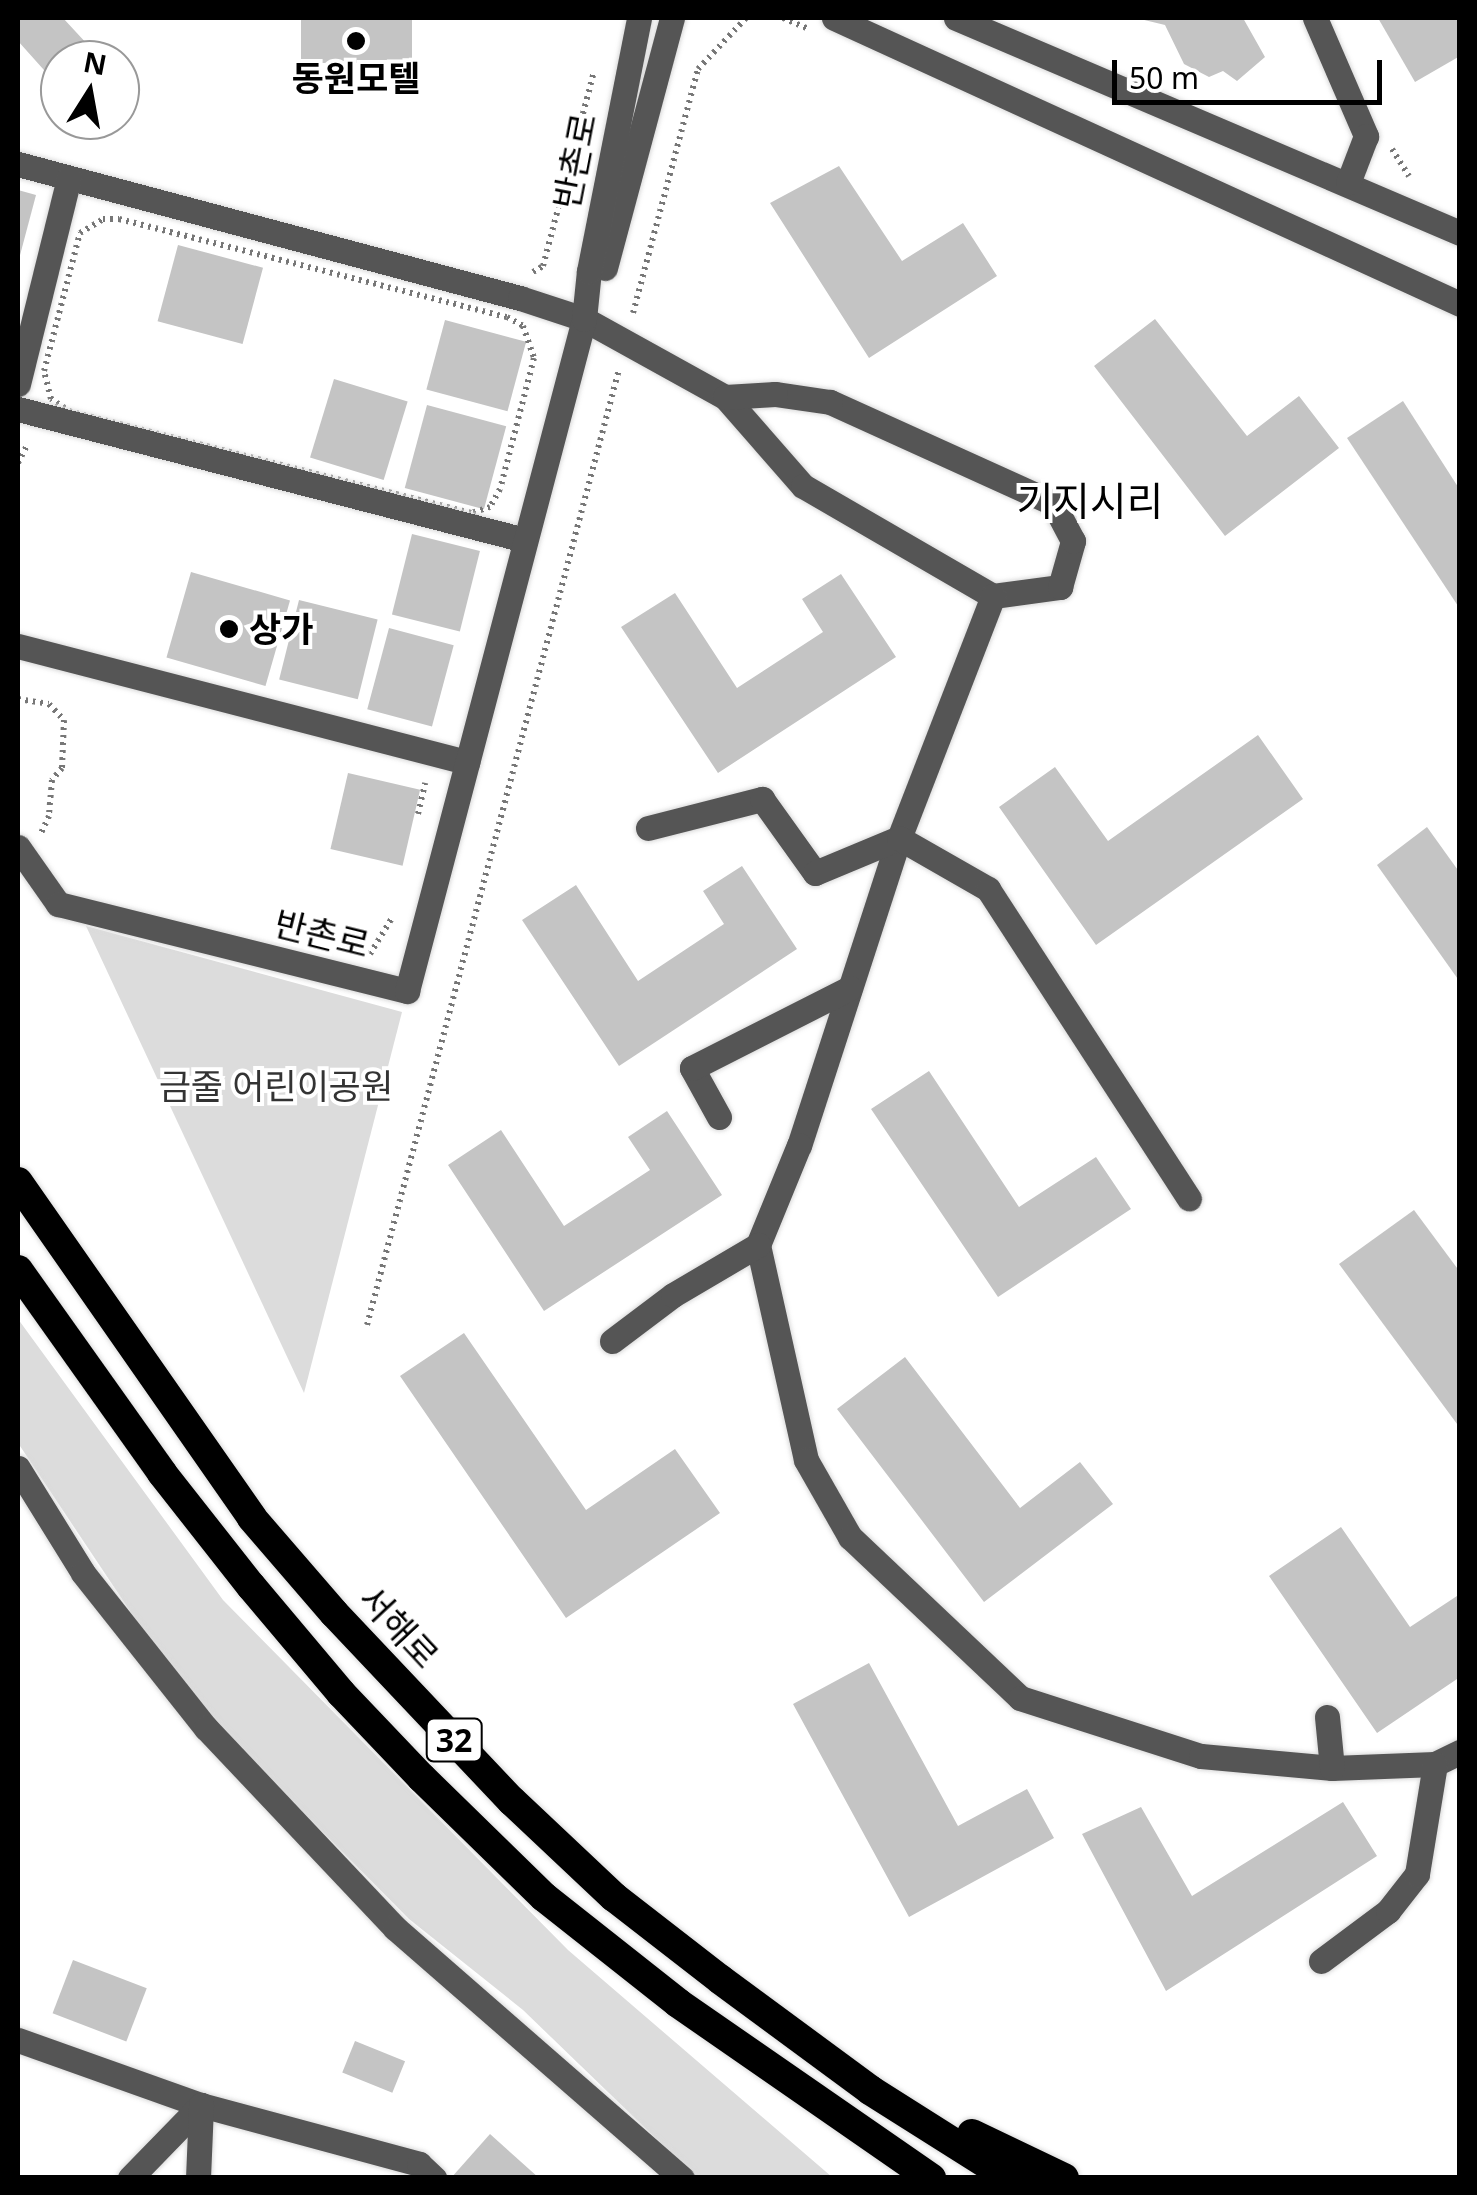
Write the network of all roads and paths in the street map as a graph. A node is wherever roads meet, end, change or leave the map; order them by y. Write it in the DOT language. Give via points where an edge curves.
graph roads {
  1 [pos="639,18"];
  2 [pos="672,18"];
  3 [pos="746,18"];
  4 [pos="834,18"];
  5 [pos="956,18"];
  6 [pos="1315,18"];
  7 [pos="598,55"];
  8 [pos="18,164"];
  9 [pos="69,178"];
  10 [pos="1348,183"];
  11 [pos="119,218"];
  12 [pos="1460,233"];
  13 [pos="527,275"];
  14 [pos="1460,304"];
  15 [pos="584,319"];
  16 [pos="626,342"];
  17 [pos="18,384"];
  18 [pos="725,398"];
  19 [pos="18,409"];
  20 [pos="524,540"];
  21 [pos="993,596"];
  22 [pos="18,646"];
  23 [pos="18,699"];
  24 [pos="467,762"];
  25 [pos="418,776"];
  26 [pos="417,819"];
  27 [pos="648,828"];
  28 [pos="900,838"];
  29 [pos="28,848"];
  30 [pos="395,906"];
  31 [pos="354,965"];
  32 [pos="850,988"];
  33 [pos="719,1117"];
  34 [pos="18,1182"];
  35 [pos="1189,1198"];
  36 [pos="758,1245"];
  37 [pos="18,1270"];
  38 [pos="367,1325"];
  39 [pos="612,1341"];
  40 [pos="18,1468"];
  41 [pos="1327,1717"];
  42 [pos="1460,1752"];
  43 [pos="1435,1764"];
  44 [pos="1332,1768"];
  45 [pos="1460,1777"];
  46 [pos="1321,1961"];
  47 [pos="18,2040"];
  48 [pos="820,2054"];
  49 [pos="201,2105"];
  50 [pos="130,2178"];
  51 [pos="198,2178"];
  52 [pos="434,2178"];
  53 [pos="682,2178"];
  54 [pos="931,2178"];
  55 [pos="1010,2178"];
  56 [pos="1064,2178"];
  1 -- 15 [label="street, 반촌로"];
  2 -- 15 [label="street" via="603,275"];
  3 -- 16 [label="path" via="698,68"];
  4 -- 14 [label="street"];
  5 -- 10 [label="street"];
  6 -- 10 [label="street" via="1366,136"];
  7 -- 13 [label="path" via="544,266"];
  8 -- 9 [label="street"];
  9 -- 15 [label="street"];
  9 -- 17 [label="street"];
  10 -- 12 [label="street"];
  11 -- 11 [label="path" via="507,316 523,326 534,358 490,507 471,514 71,412 52,399 44,371 80,234 89,224"];
  15 -- 16 [label="street"];
  15 -- 20 [label="street, 반촌로"];
  16 -- 18 [label="street"];
  16 -- 38 [label="path"];
  18 -- 21 [label="street" via="803,486"];
  18 -- 21 [label="street" via="775,394 830,402 1053,503 1074,541 1060,587"];
  19 -- 20 [label="street"];
  20 -- 24 [label="street, 반촌로"];
  21 -- 28 [label="street"];
  22 -- 24 [label="street"];
  23 -- 29 [label="path" via="49,704 64,720 64,756 52,780 49,816"];
  24 -- 29 [label="street, 반촌로" via="407,991 58,904"];
  25 -- 26 [label="path" via="426,784"];
  27 -- 28 [label="street" via="762,799 815,872"];
  28 -- 32 [label="street"];
  28 -- 35 [label="street" via="988,889"];
  30 -- 31 [label="path" via="369,956"];
  32 -- 33 [label="street" via="692,1068"];
  32 -- 36 [label="street"];
  34 -- 48 [label="highway, 서해로 / 32" via="252,1518 334,1613 614,1898"];
  36 -- 39 [label="street"];
  36 -- 44 [label="street" via="806,1460 850,1537 1020,1698 1200,1756"];
  37 -- 54 [label="highway, 32" via="150,1458 251,1586 422,1778 544,1897 678,2003"];
  40 -- 53 [label="street" via="83,1573 206,1728 395,1928"];
  41 -- 44 [label="street"];
  42 -- 43 [label="street"];
  43 -- 44 [label="street"];
  43 -- 45 [label="street"];
  43 -- 46 [label="street" via="1417,1874 1388,1911"];
  47 -- 49 [label="street"];
  48 -- 55 [label="highway, 서해로 / 32"];
  48 -- 56 [label="highway"];
  49 -- 50 [label="street"];
  49 -- 51 [label="street"];
  49 -- 52 [label="street" via="419,2164"];
}
